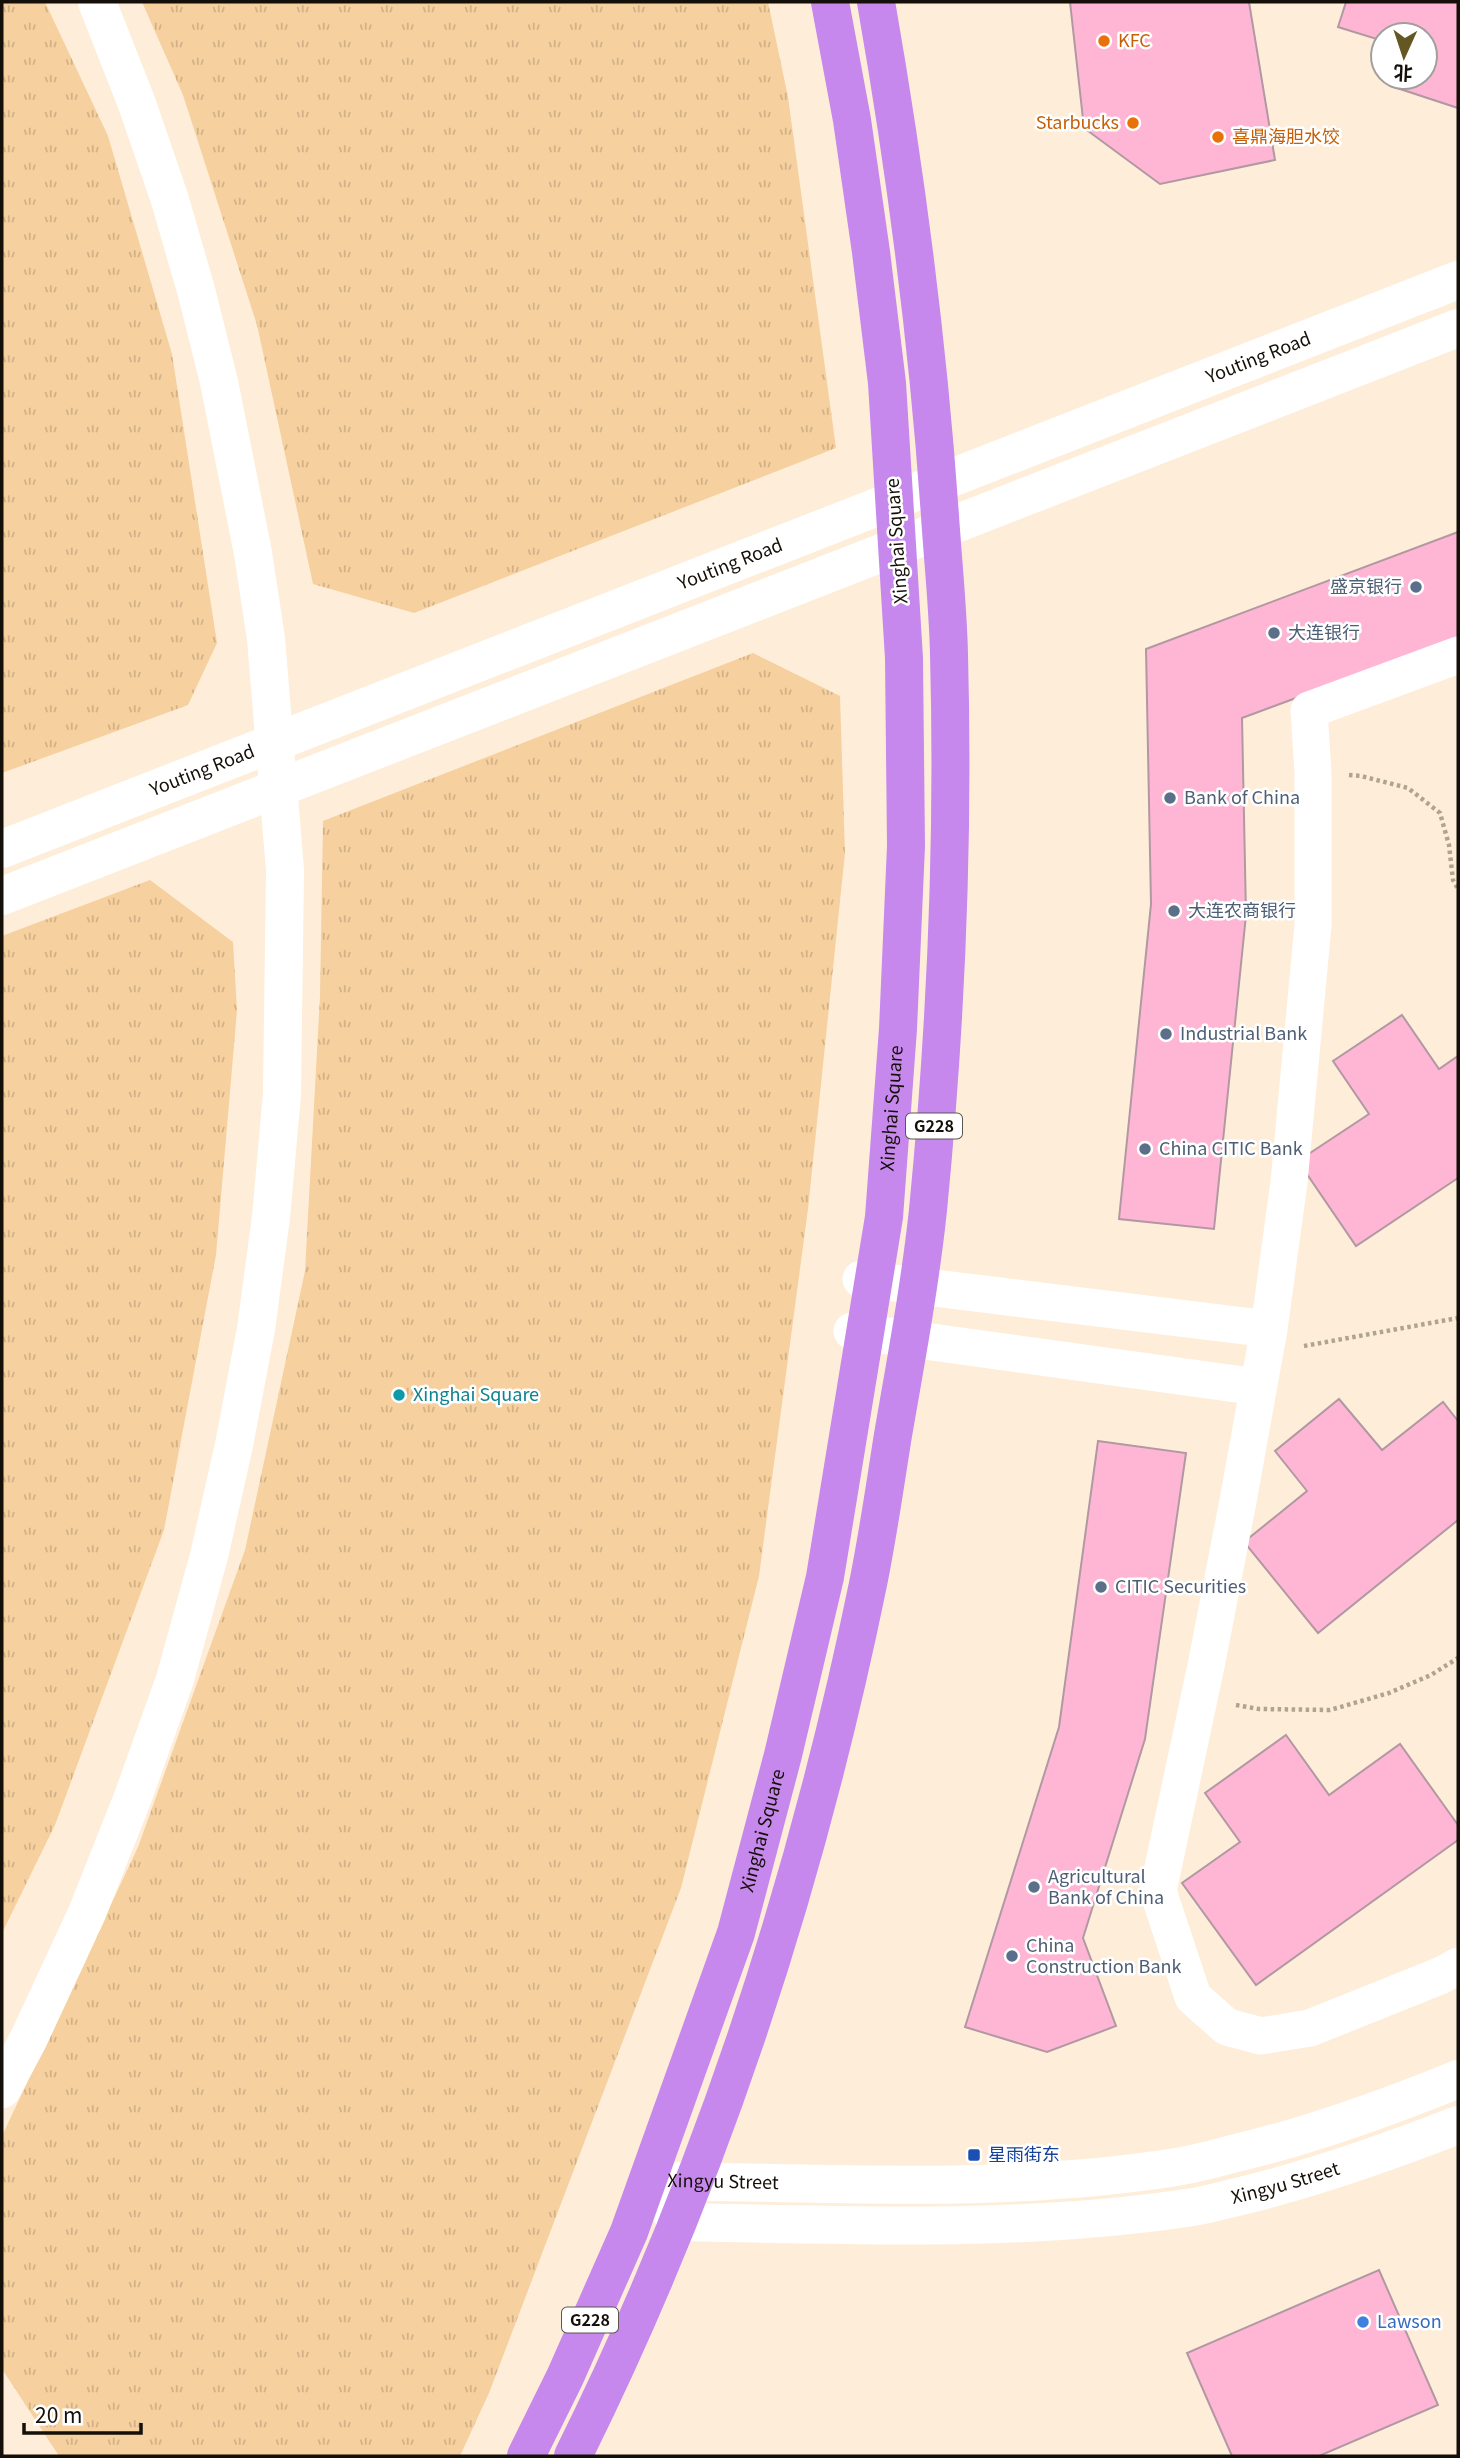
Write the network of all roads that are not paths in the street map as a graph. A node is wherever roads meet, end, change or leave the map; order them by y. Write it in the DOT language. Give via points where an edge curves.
graph roads {
  1 [pos="96,2"];
  2 [pos="830,2"];
  3 [pos="876,2"];
  4 [pos="1458,280"];
  5 [pos="1458,328"];
  6 [pos="938,484"];
  7 [pos="894,500"];
  8 [pos="941,530"];
  9 [pos="897,547"];
  10 [pos="1458,655"];
  11 [pos="275,742"];
  12 [pos="278,789"];
  13 [pos="2,849"];
  14 [pos="2,897"];
  15 [pos="867,1280"];
  16 [pos="916,1286"];
  17 [pos="859,1332"];
  18 [pos="909,1339"];
  19 [pos="1264,1356"];
  20 [pos="1458,1966"];
  21 [pos="1458,2080"];
  22 [pos="2,2089"];
  23 [pos="1458,2124"];
  24 [pos="648,2181"];
  25 [pos="694,2182"];
  26 [pos="678,2222"];
  27 [pos="526,2456"];
  28 [pos="573,2456"];
  1 -- 11 [label="street" via="169,197 219,382 255,565"];
  2 -- 7 [label="highway, Xinghai Square / G228" via="871,251 887,383"];
  3 -- 6 [label="highway, G228" via="914,246"];
  4 -- 6 [label="street, Youting Road"];
  5 -- 8 [label="street"];
  6 -- 7 [label="street, Youting Road"];
  6 -- 8 [label="highway, G228"];
  7 -- 9 [label="highway, Xinghai Square / G228"];
  7 -- 11 [label="street, Youting Road"];
  8 -- 9 [label="street"];
  8 -- 16 [label="highway, G228" via="949,649 951,838 942,1028 927,1216"];
  9 -- 12 [label="street"];
  9 -- 15 [label="highway, Xinghai Square / G228" via="904,658 906,846 884,1217"];
  10 -- 19 [label="street" via="1309,710 1313,925 1289,1182"];
  11 -- 12 [label="street"];
  11 -- 13 [label="street, Youting Road"];
  12 -- 14 [label="street"];
  12 -- 22 [label="street" via="285,870 282,1094 256,1329 232,1457 176,1679 87,1913"];
  15 -- 16 [label="street"];
  15 -- 17 [label="highway, Xinghai Square / G228"];
  16 -- 18 [label="highway, G228"];
  16 -- 19 [label="street"];
  17 -- 18 [label="street"];
  17 -- 24 [label="highway, Xinghai Square / G228" via="825,1577 783,1755 736,1933"];
  18 -- 19 [label="street"];
  18 -- 25 [label="highway, G228" via="869,1582 827,1763 777,1944"];
  19 -- 20 [label="street" via="1157,1891 1192,1997 1227,2027 1261,2036 1310,2028"];
  21 -- 25 [label="street, Xingyu Street" via="1280,2143 1177,2167 951,2185"];
  23 -- 26 [label="street, Xingyu Street" via="1291,2184 1187,2208 950,2227"];
  24 -- 25 [label="street, Xingyu Street"];
  24 -- 26 [label="street, Xingyu Street"];
  24 -- 27 [label="highway, Xinghai Square / G228" via="565,2377"];
  25 -- 26 [label="highway, G228"];
  26 -- 28 [label="highway, G228"];
}
